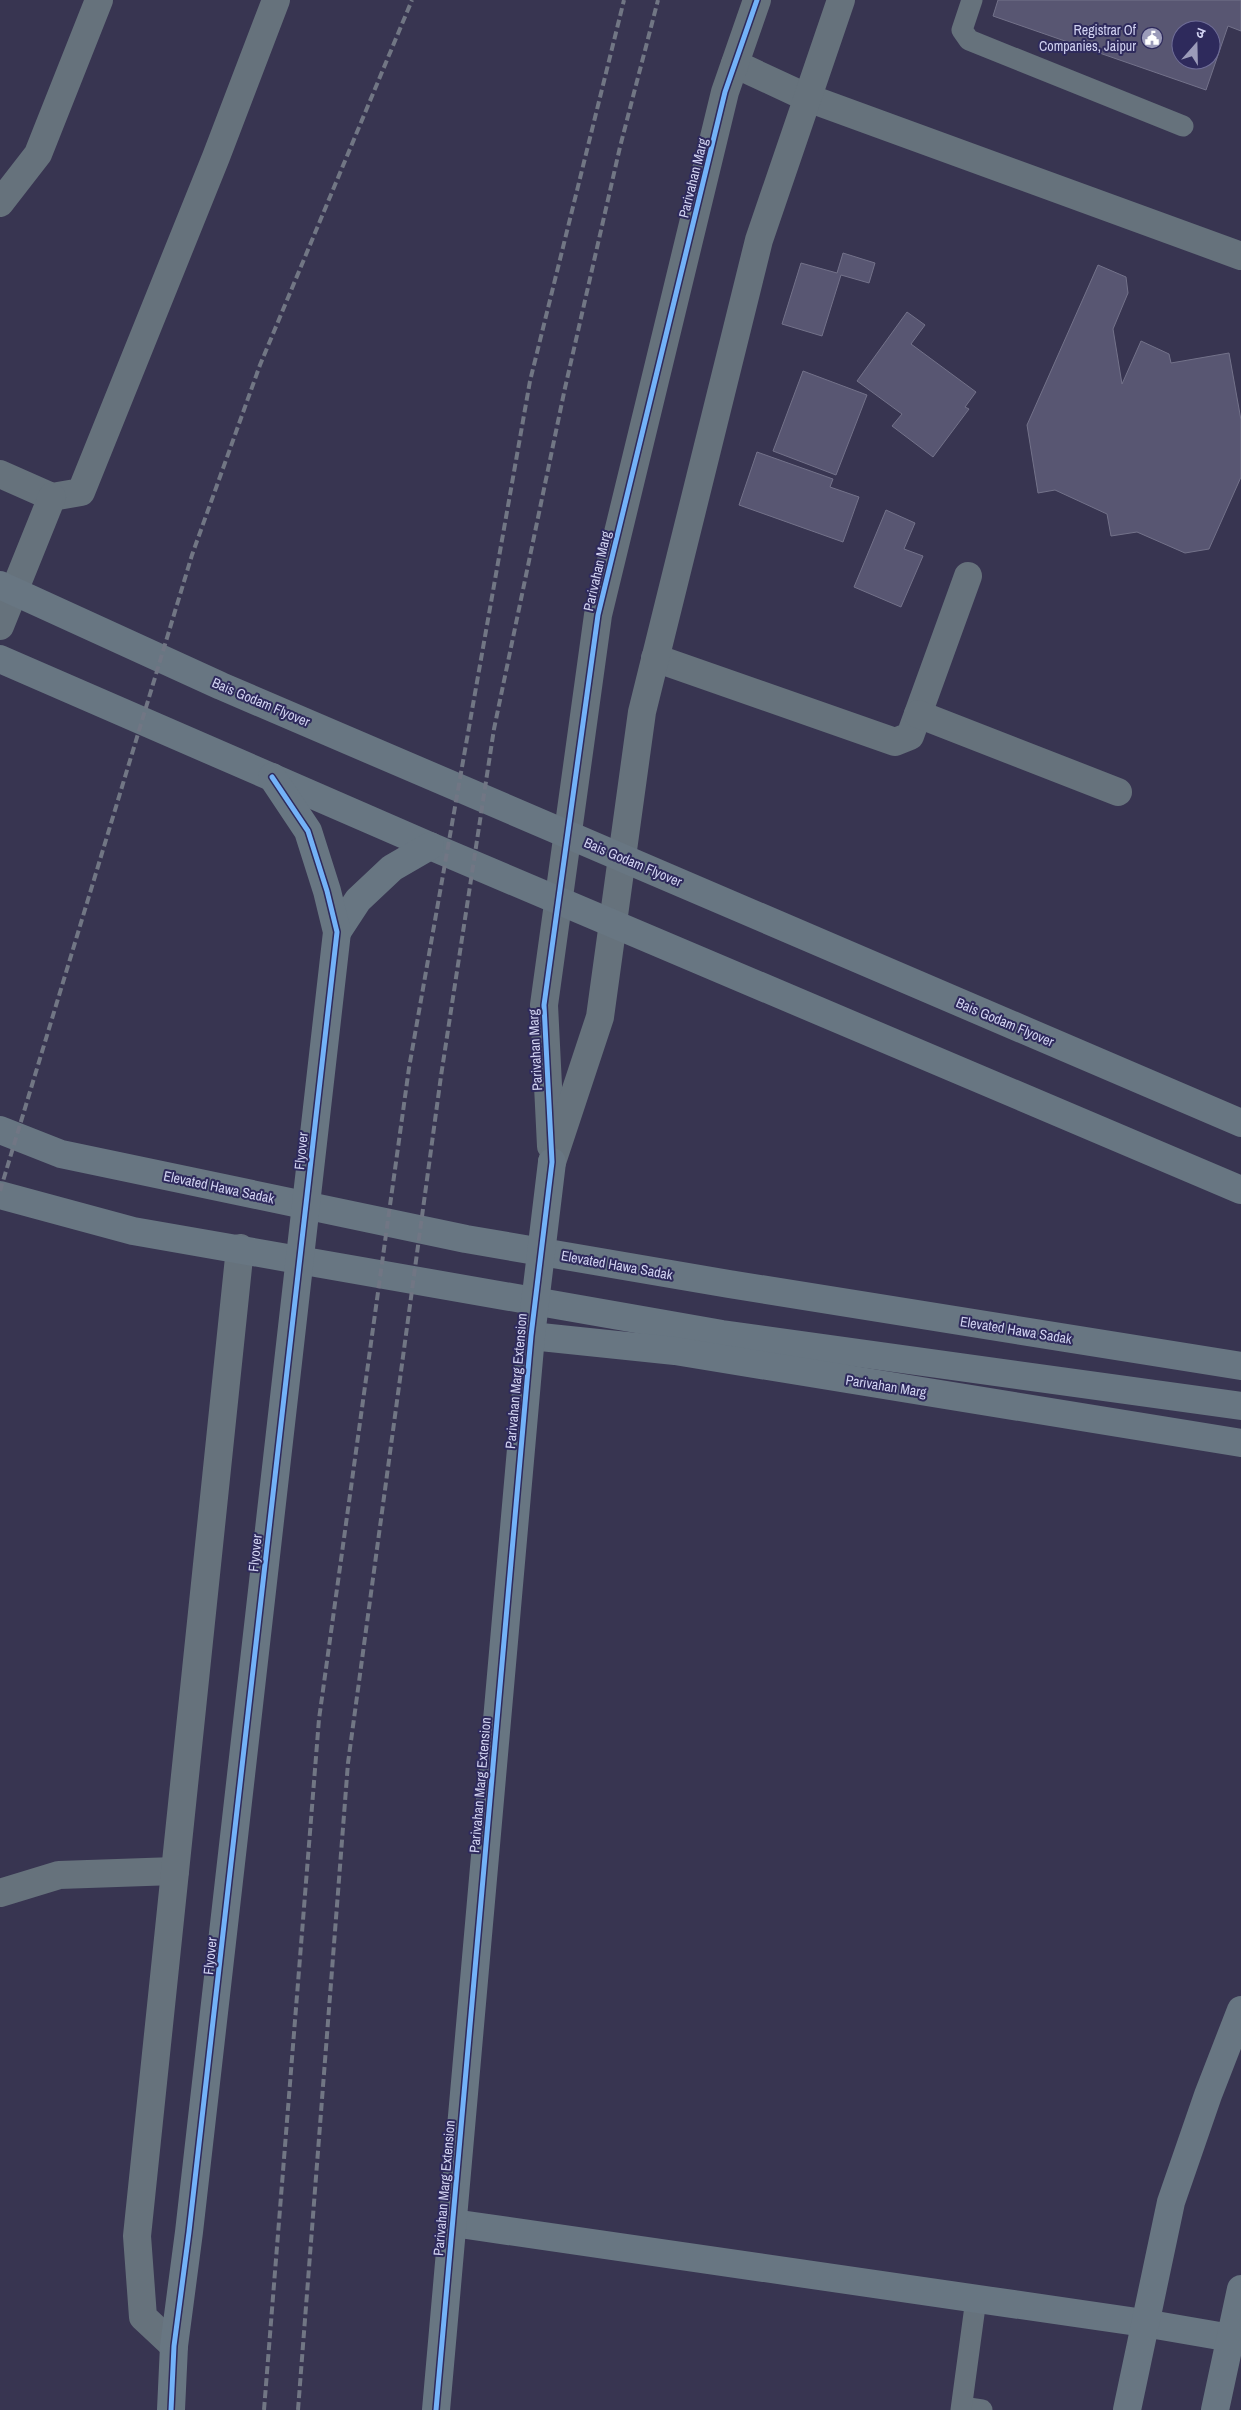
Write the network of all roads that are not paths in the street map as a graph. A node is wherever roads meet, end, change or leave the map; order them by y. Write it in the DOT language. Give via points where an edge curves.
graph roads {
  1 [pos="99,0"];
  2 [pos="276,0"];
  3 [pos="757,0"];
  4 [pos="842,0"];
  5 [pos="972,0"];
  6 [pos="735,64"];
  7 [pos="808,98"];
  8 [pos="1183,126"];
  9 [pos="0,203"];
  10 [pos="1241,256"];
  11 [pos="0,474"];
  12 [pos="52,497"];
  13 [pos="968,576"];
  14 [pos="0,585"];
  15 [pos="0,626"];
  16 [pos="655,658"];
  17 [pos="0,659"];
  18 [pos="918,714"];
  19 [pos="272,777"];
  20 [pos="1118,792"];
  21 [pos="430,846"];
  22 [pos="337,932"];
  23 [pos="1241,1123"];
  24 [pos="0,1130"];
  25 [pos="552,1162"];
  26 [pos="1241,1190"];
  27 [pos="0,1195"];
  28 [pos="240,1248"];
  29 [pos="530,1336"];
  30 [pos="1241,1366"];
  31 [pos="1241,1406"];
  32 [pos="1241,1443"];
  33 [pos="175,1871"];
  34 [pos="0,1893"];
  35 [pos="1241,2010"];
  36 [pos="453,2224"];
  37 [pos="1241,2289"];
  38 [pos="976,2299"];
  39 [pos="1144,2323"];
  40 [pos="1231,2338"];
  41 [pos="174,2346"];
  42 [pos="968,2409"];
  43 [pos="171,2410"];
  44 [pos="436,2410"];
  45 [pos="1127,2410"];
  46 [pos="1215,2410"];
  1 -- 9 [label="street" via="38,154"];
  2 -- 12 [label="street" via="80,492"];
  3 -- 6 [label="street, Parivahan Marg"];
  4 -- 7 [label="street"];
  5 -- 8 [label="lane" via="962,30 969,40"];
  6 -- 7 [label="street"];
  6 -- 25 [label="street, Parivahan Marg" via="725,92 598,615 544,1005"];
  7 -- 10 [label="street"];
  7 -- 16 [label="street" via="758,240"];
  11 -- 12 [label="street"];
  12 -- 15 [label="street"];
  13 -- 18 [label="street"];
  14 -- 23 [label="main road, Bais Godam Flyover" via="230,690"];
  16 -- 18 [label="street" via="895,742 910,736"];
  16 -- 25 [label="street" via="642,712 600,1016"];
  17 -- 19 [label="main road"];
  18 -- 20 [label="street"];
  19 -- 21 [label="main road"];
  19 -- 22 [label="main road, Flyover" via="308,831"];
  21 -- 22 [label="main road, Flyover" via="392,868 358,900"];
  21 -- 26 [label="main road"];
  22 -- 41 [label="main road, Flyover" via="190,2232"];
  24 -- 30 [label="main road, Elevated Hawa Sadak" via="61,1154 466,1239"];
  25 -- 29 [label="main road, Parivahan Marg Extension"];
  27 -- 31 [label="main road" via="133,1231 722,1334"];
  28 -- 33 [label="street"];
  29 -- 32 [label="main road, Parivahan Marg" via="675,1352"];
  29 -- 36 [label="main road, Parivahan Marg Extension"];
  33 -- 34 [label="street" via="59,1875"];
  33 -- 41 [label="street" via="137,2236 143,2317"];
  35 -- 39 [label="main road" via="1171,2202"];
  36 -- 38 [label="main road"];
  36 -- 44 [label="main road, Parivahan Marg Extension"];
  37 -- 40 [label="main road"];
  38 -- 39 [label="main road"];
  38 -- 42 [label="lane"];
  39 -- 40 [label="main road"];
  39 -- 45 [label="main road"];
  40 -- 46 [label="main road"];
  41 -- 43 [label="main road, Flyover"];
}
